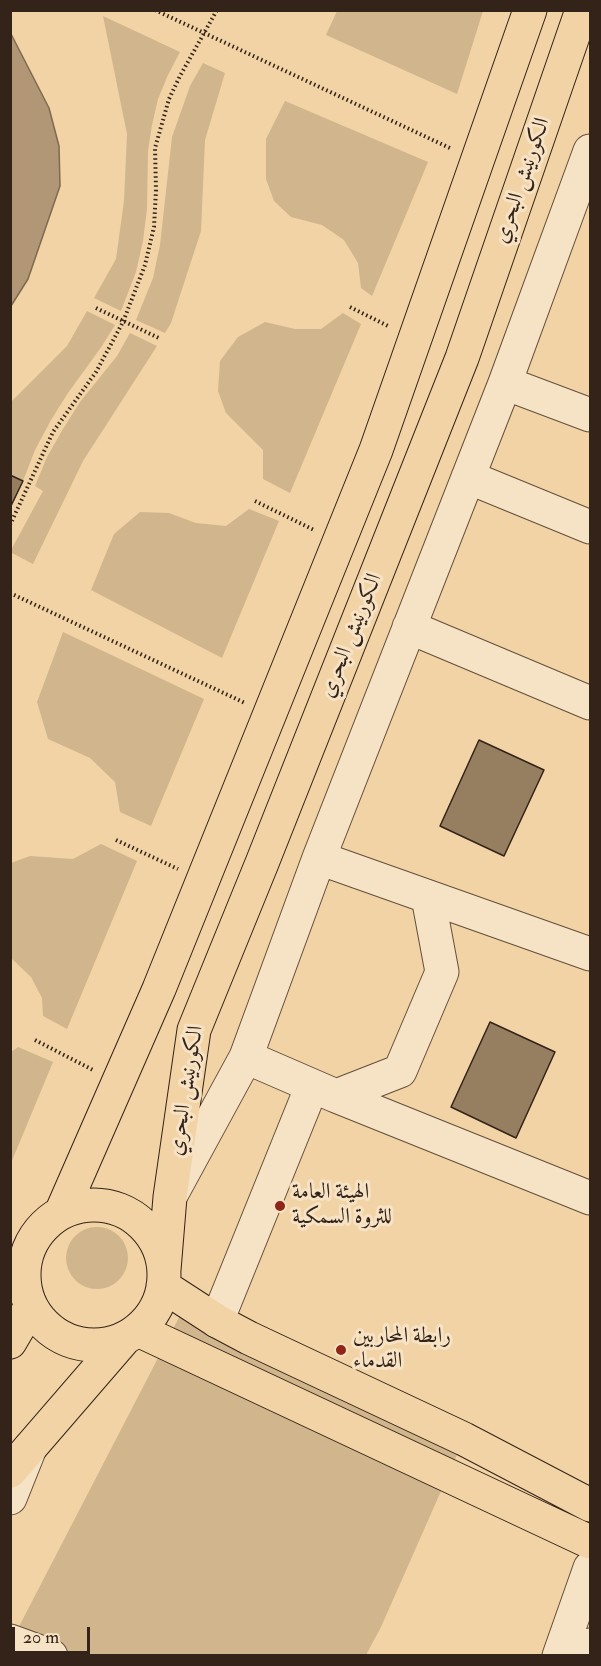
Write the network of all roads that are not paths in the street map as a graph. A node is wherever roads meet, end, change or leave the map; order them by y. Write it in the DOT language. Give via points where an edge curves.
graph roads {
  1 [pos="530,10"];
  2 [pos="582,10"];
  3 [pos="591,151"];
  4 [pos="505,383"];
  5 [pos="591,415"];
  6 [pos="468,477"];
  7 [pos="591,527"];
  8 [pos="409,627"];
  9 [pos="591,703"];
  10 [pos="319,858"];
  11 [pos="428,897"];
  12 [pos="591,954"];
  13 [pos="246,1056"];
  14 [pos="324,1091"];
  15 [pos="170,1197"];
  16 [pos="591,1198"];
  17 [pos="60,1213"];
  18 [pos="19,1247"];
  19 [pos="164,1278"];
  20 [pos="31,1306"];
  21 [pos="217,1321"];
  22 [pos="131,1334"];
  23 [pos="10,1342"];
  24 [pos="324,1374"];
  25 [pos="308,1409"];
  26 [pos="20,1460"];
  27 [pos="10,1497"];
  28 [pos="591,1505"];
  29 [pos="591,1542"];
  30 [pos="591,1568"];
  31 [pos="10,1641"];
  32 [pos="591,1645"];
  33 [pos="51,1656"];
  34 [pos="559,1656"];
  35 [pos="586,1656"];
  1 -- 17 [label="main road" via="376,450 159,989"];
  2 -- 15 [label="main road, الكورنيش البحري" via="458,369 194,1029"];
  3 -- 4 [label="street"];
  4 -- 5 [label="street"];
  4 -- 6 [label="street"];
  6 -- 7 [label="street"];
  6 -- 8 [label="street"];
  8 -- 9 [label="street"];
  8 -- 10 [label="street"];
  10 -- 11 [label="street"];
  10 -- 13 [label="street"];
  11 -- 12 [label="street"];
  11 -- 14 [label="street" via="442,972 400,1071"];
  13 -- 14 [label="street"];
  13 -- 15 [label="street"];
  14 -- 16 [label="street"];
  14 -- 21 [label="street"];
  15 -- 19 [label="main road, الكورنيش البحري"];
  17 -- 18 [label="main road"];
  17 -- 19 [label="main road" via="94,1204 128,1213 153,1237 161,1253"];
  18 -- 20 [label="main road"];
  19 -- 21 [label="main road"];
  19 -- 22 [label="main road" via="159,1303 150,1318"];
  20 -- 22 [label="main road" via="61,1337 81,1344 103,1345"];
  20 -- 23 [label="main road"];
  21 -- 24 [label="main road"];
  22 -- 25 [label="main road"];
  22 -- 26 [label="main road"];
  24 -- 25 [label="main road"];
  24 -- 28 [label="main road" via="464,1439"];
  25 -- 29 [label="main road"];
  26 -- 27 [label="street"];
  30 -- 34 [label="street"];
  31 -- 33 [label="street"];
  32 -- 35 [label="street"];
}
